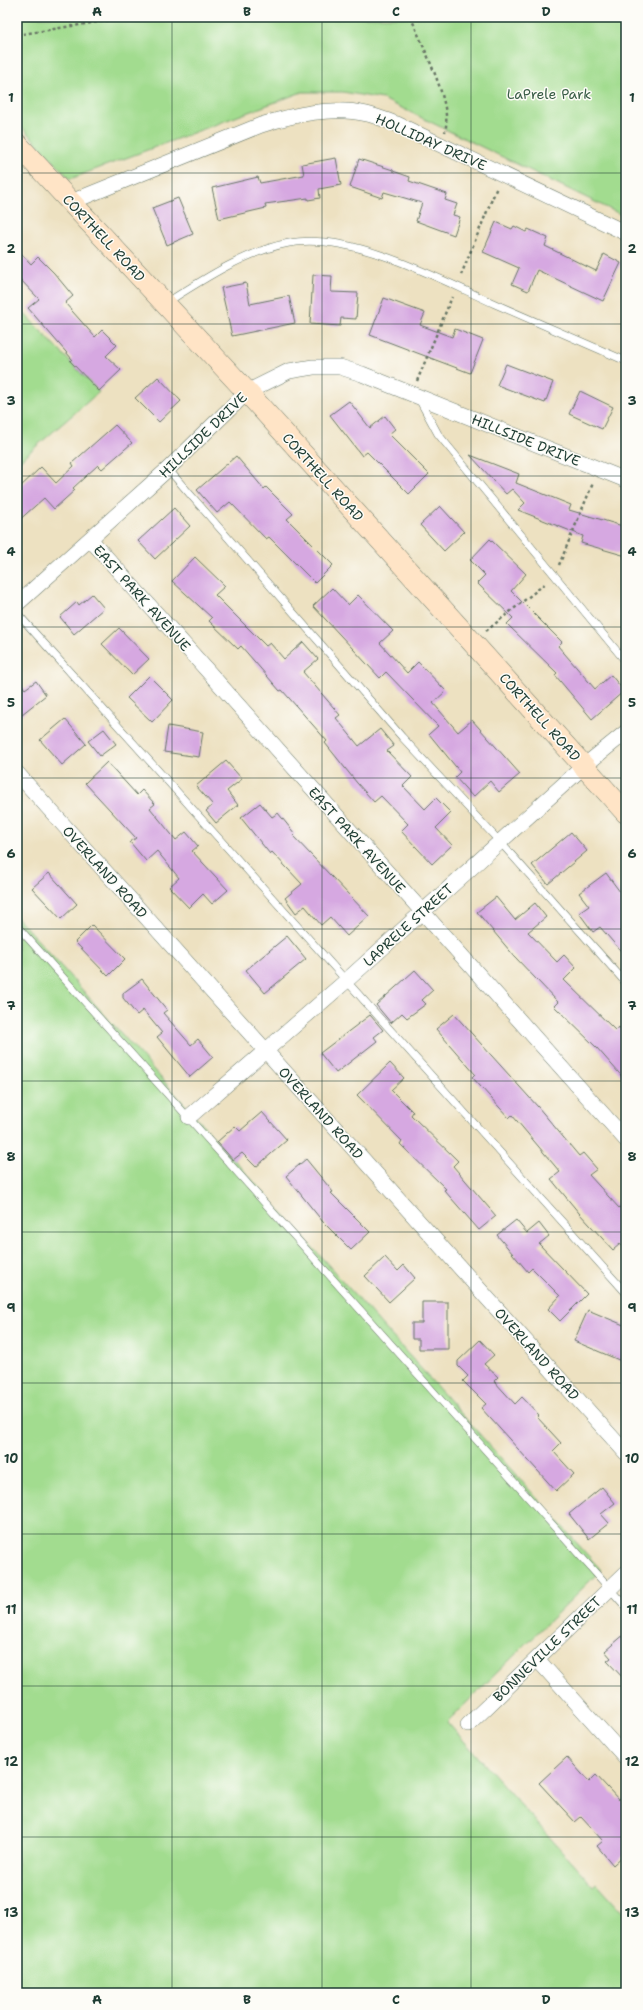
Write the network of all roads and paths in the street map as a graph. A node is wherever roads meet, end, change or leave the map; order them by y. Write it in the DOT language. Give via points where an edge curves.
graph roads {
  1 [pos="128,17"];
  2 [pos="411,17"];
  3 [pos="17,34"];
  4 [pos="17,144"];
  5 [pos="442,145"];
  6 [pos="71,202"];
  7 [pos="626,233"];
  8 [pos="165,304"];
  9 [pos="626,361"];
  10 [pos="247,392"];
  11 [pos="418,397"];
  12 [pos="168,469"];
  13 [pos="626,480"];
  14 [pos="90,539"];
  15 [pos="17,604"];
  16 [pos="17,613"];
  17 [pos="626,662"];
  18 [pos="626,732"];
  19 [pos="584,766"];
  20 [pos="17,773"];
  21 [pos="626,812"];
  22 [pos="501,843"];
  23 [pos="422,913"];
  24 [pos="17,926"];
  25 [pos="346,981"];
  26 [pos="626,983"];
  27 [pos="266,1052"];
  28 [pos="189,1117"];
  29 [pos="626,1140"];
  30 [pos="626,1293"];
  31 [pos="626,1453"];
  32 [pos="626,1573"];
  33 [pos="609,1588"];
  34 [pos="626,1607"];
  35 [pos="537,1659"];
  36 [pos="468,1725"];
  37 [pos="626,1758"];
  1 -- 3 [label="path"];
  2 -- 5 [label="path" via="445,100 447,124"];
  4 -- 6 [label="street, CORTHELL ROAD"];
  5 -- 6 [label="street, HOLLIDAY DRIVE" via="368,114 312,112 262,125"];
  5 -- 7 [label="street, HOLLIDAY DRIVE"];
  6 -- 8 [label="street, CORTHELL ROAD"];
  8 -- 9 [label="lane" via="208,276 256,254 288,243 335,243 414,268"];
  8 -- 10 [label="street, CORTHELL ROAD"];
  10 -- 11 [label="street, HILLSIDE DRIVE" via="289,371 313,367 340,367"];
  10 -- 12 [label="street, HILLSIDE DRIVE"];
  10 -- 19 [label="street, CORTHELL ROAD"];
  11 -- 13 [label="street, HILLSIDE DRIVE"];
  11 -- 17 [label="lane" via="438,434"];
  12 -- 14 [label="street, HILLSIDE DRIVE"];
  12 -- 22 [label="lane" via="402,737"];
  14 -- 15 [label="street, HILLSIDE DRIVE"];
  14 -- 23 [label="street, EAST PARK AVENUE"];
  16 -- 25 [label="lane"];
  18 -- 19 [label="street, LAPRELE STREET"];
  19 -- 21 [label="street, CORTHELL ROAD"];
  19 -- 22 [label="street, LAPRELE STREET"];
  20 -- 27 [label="street, OVERLAND ROAD"];
  22 -- 23 [label="street, LAPRELE STREET"];
  22 -- 26 [label="lane"];
  23 -- 25 [label="street, LAPRELE STREET"];
  23 -- 29 [label="street, EAST PARK AVENUE"];
  24 -- 28 [label="lane"];
  25 -- 27 [label="street, LAPRELE STREET"];
  25 -- 30 [label="lane"];
  27 -- 28 [label="street, LAPRELE STREET"];
  27 -- 31 [label="street, OVERLAND ROAD"];
  28 -- 33 [label="lane"];
  32 -- 33 [label="street, BONNEVILLE STREET"];
  33 -- 34 [label="lane"];
  33 -- 35 [label="street, BONNEVILLE STREET"];
  35 -- 36 [label="street, BONNEVILLE STREET"];
  35 -- 37 [label="street"];
}
